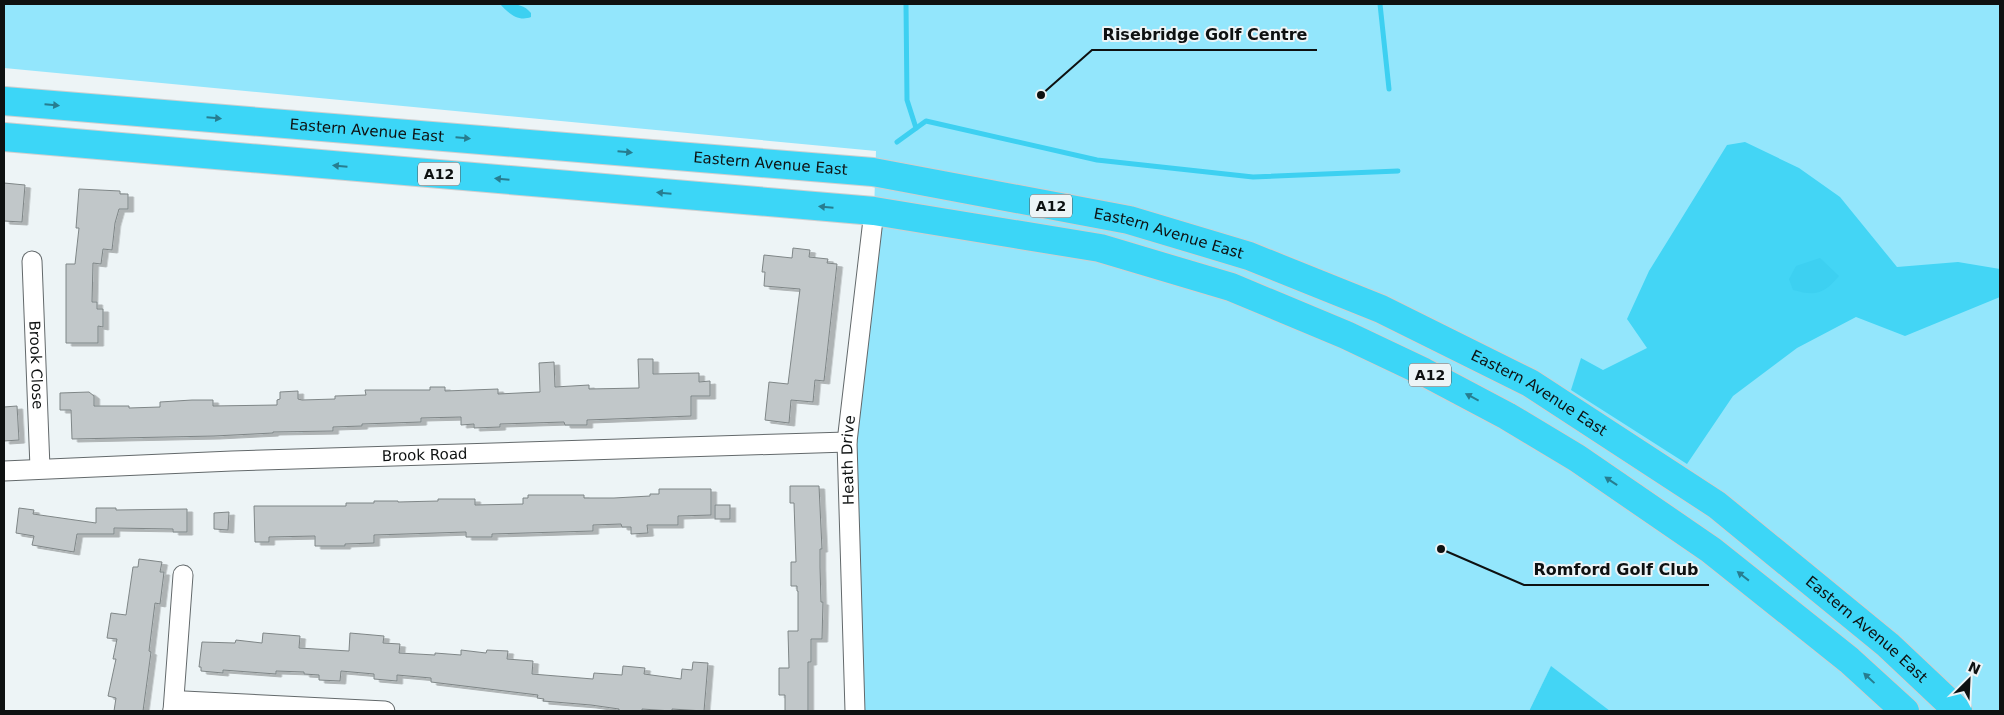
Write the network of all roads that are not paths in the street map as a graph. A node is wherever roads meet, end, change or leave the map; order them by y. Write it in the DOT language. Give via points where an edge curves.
graph roads {
  1 [pos="4,101"];
  2 [pos="4,137"];
  3 [pos="874,211"];
  4 [pos="32,261"];
  5 [pos="847,442"];
  6 [pos="40,468"];
  7 [pos="4,471"];
  8 [pos="183,575"];
  9 [pos="173,711"];
  10 [pos="385,711"];
  11 [pos="855,711"];
  12 [pos="1905,711"];
  13 [pos="1958,711"];
  1 -- 13 [label="highway, Eastern Avenue East / A12, one-way" via="872,172 1129,220 1249,256 1381,309 1530,383 1717,505 1888,644"];
  3 -- 2 [label="highway, Eastern Avenue East / A12, one-way"];
  3 -- 5 [label="street, Heath Drive"];
  12 -- 3 [label="highway, Eastern Avenue East / A12, one-way" via="1849,660 1711,550 1577,458 1424,372 1231,287 1100,248"];
  4 -- 6 [label="street, Brook Close"];
  5 -- 6 [label="street, Brook Road"];
  5 -- 11 [label="street, Heath Drive"];
  6 -- 7 [label="street, Brook Road"];
  8 -- 9 [label="street"];
  9 -- 10 [label="street" via="184,701"];
}
